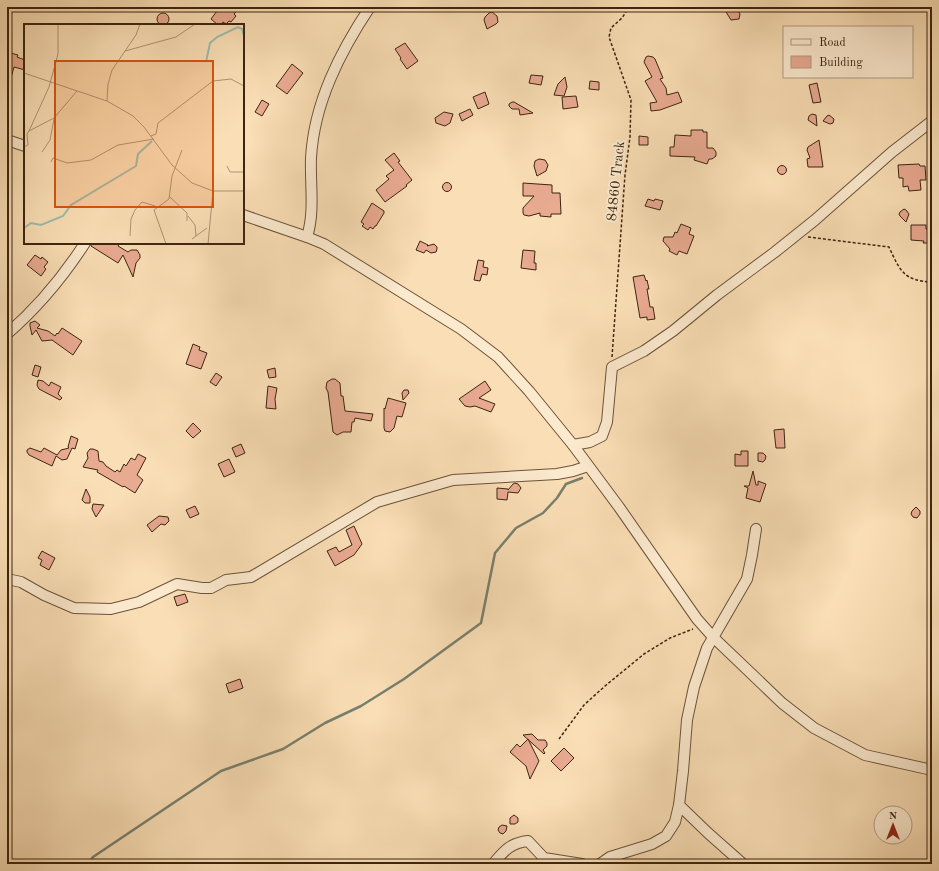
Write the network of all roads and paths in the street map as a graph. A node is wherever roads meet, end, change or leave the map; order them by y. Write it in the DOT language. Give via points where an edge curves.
graph roads {
  1 [pos="370,7"];
  2 [pos="629,7"];
  3 [pos="932,121"];
  4 [pos="7,140"];
  5 [pos="24,146"];
  6 [pos="244,215"];
  7 [pos="796,235"];
  8 [pos="307,237"];
  9 [pos="84,244"];
  10 [pos="932,282"];
  11 [pos="7,334"];
  12 [pos="612,367"];
  13 [pos="573,446"];
  14 [pos="588,466"];
  15 [pos="756,529"];
  16 [pos="7,579"];
  17 [pos="702,625"];
  18 [pos="713,637"];
  19 [pos="559,739"];
  20 [pos="932,770"];
  21 [pos="679,805"];
  22 [pos="492,864"];
  23 [pos="582,864"];
  24 [pos="600,864"];
  25 [pos="742,864"];
  1 -- 8 [label="street" via="340,57 319,108 312,140 312,204"];
  2 -- 12 [label="path, 84860 Track" via="611,28 609,37 631,100"];
  3 -- 7 [label="street"];
  4 -- 5 [label="street"];
  6 -- 8 [label="street"];
  7 -- 10 [label="path" via="889,247 899,268 907,277 920,282"];
  7 -- 12 [label="street" via="673,331 644,351"];
  8 -- 13 [label="street" via="324,244 461,329 492,352 529,391"];
  9 -- 11 [label="street" via="61,279"];
  12 -- 13 [label="street" via="607,422 602,436"];
  13 -- 14 [label="street"];
  14 -- 16 [label="street" via="557,474 453,480 376,502 251,577 226,580 211,588 178,584 139,602 111,609 74,608 21,582"];
  14 -- 17 [label="street"];
  15 -- 18 [label="street" via="747,579"];
  17 -- 18 [label="street"];
  17 -- 19 [label="path" via="670,638 644,654 584,705"];
  18 -- 20 [label="street" via="782,703 814,728 865,755"];
  18 -- 21 [label="street" via="692,693"];
  21 -- 24 [label="street" via="675,822 666,836 652,844 610,857"];
  21 -- 25 [label="street"];
  22 -- 23 [label="street" via="517,842 528,841 544,858"];
}
